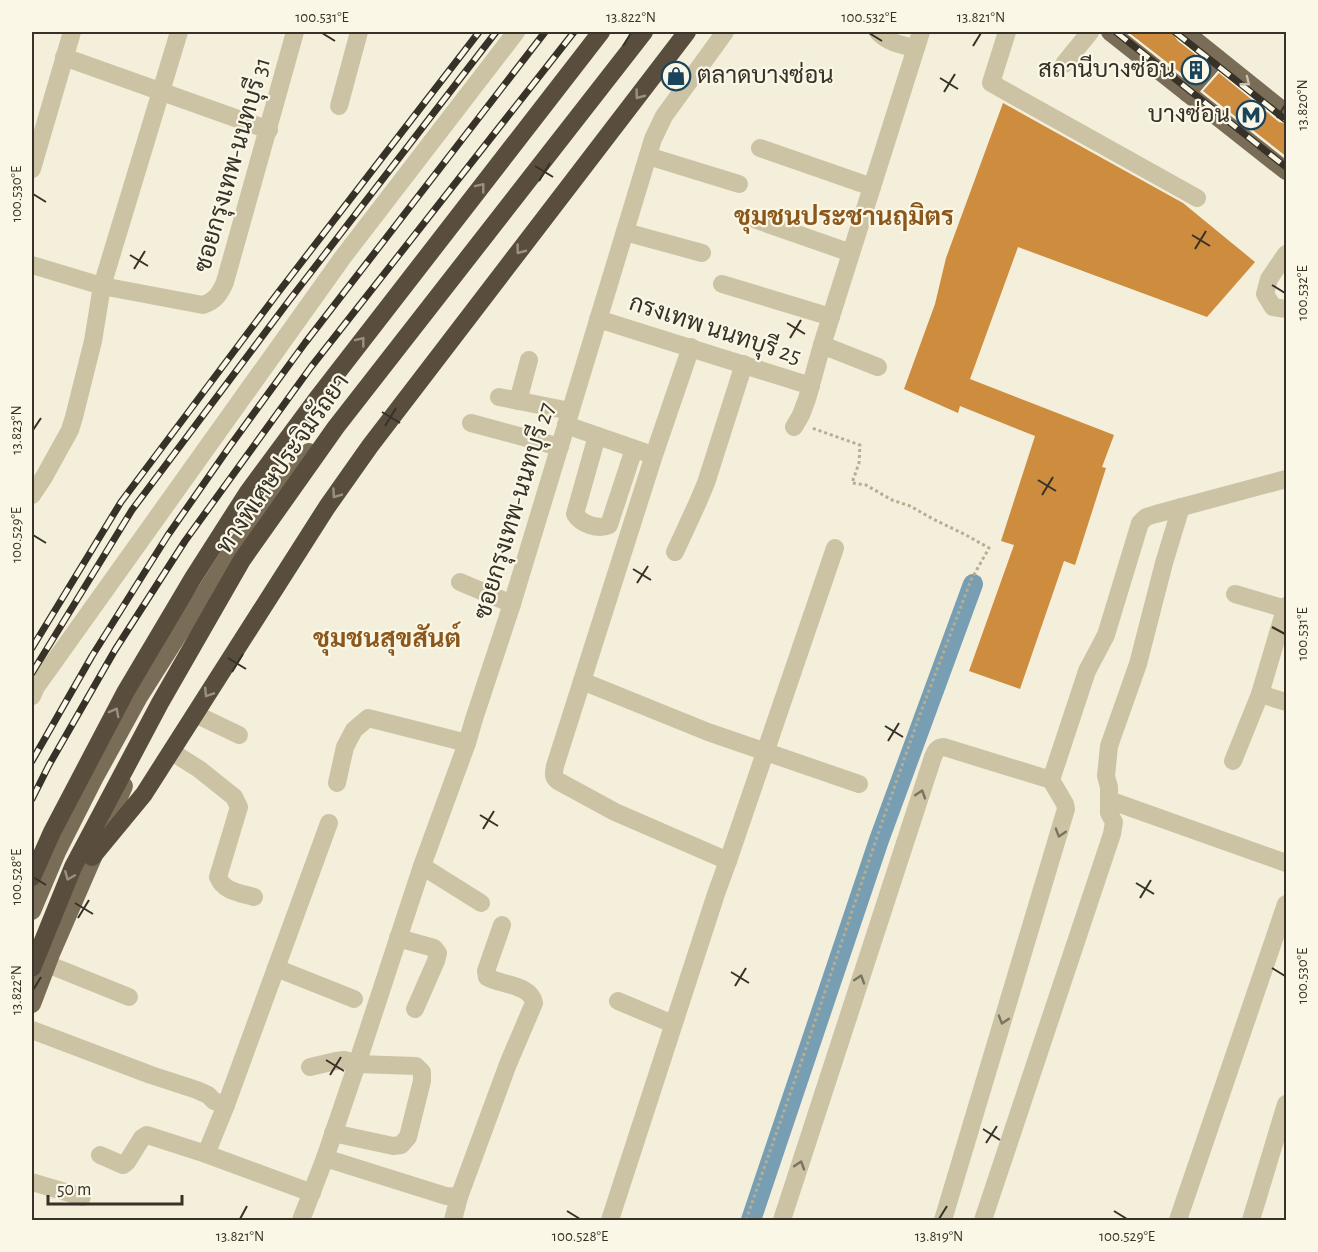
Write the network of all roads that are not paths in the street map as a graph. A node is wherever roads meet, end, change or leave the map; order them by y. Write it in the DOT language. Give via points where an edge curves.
graph roads {
  1 [pos="72,32"];
  2 [pos="179,32"];
  3 [pos="295,32"];
  4 [pos="359,32"];
  5 [pos="516,32"];
  6 [pos="601,32"];
  7 [pos="636,32"];
  8 [pos="644,32"];
  9 [pos="687,32"];
  10 [pos="725,32"];
  11 [pos="878,32"];
  12 [pos="1007,32"];
  13 [pos="1090,32"];
  14 [pos="1110,32"];
  15 [pos="1185,32"];
  16 [pos="919,40"];
  17 [pos="64,57"];
  18 [pos="1217,58"];
  19 [pos="1064,63"];
  20 [pos="161,92"];
  21 [pos="1187,93"];
  22 [pos="339,106"];
  23 [pos="1287,113"];
  24 [pos="269,130"];
  25 [pos="760,148"];
  26 [pos="648,156"];
  27 [pos="32,169"];
  28 [pos="1287,171"];
  29 [pos="739,184"];
  30 [pos="872,186"];
  31 [pos="1197,198"];
  32 [pos="751,218"];
  33 [pos="625,231"];
  34 [pos="851,253"];
  35 [pos="702,254"];
  36 [pos="1287,254"];
  37 [pos="32,265"];
  38 [pos="722,284"];
  39 [pos="102,286"];
  40 [pos="1287,309"];
  41 [pos="831,317"];
  42 [pos="598,319"];
  43 [pos="822,345"];
  44 [pos="691,347"];
  45 [pos="529,360"];
  46 [pos="744,364"];
  47 [pos="878,367"];
  48 [pos="811,386"];
  49 [pos="499,397"];
  50 [pos="518,401"];
  51 [pos="568,418"];
  52 [pos="471,423"];
  53 [pos="801,427"];
  54 [pos="597,436"];
  55 [pos="560,447"];
  56 [pos="634,449"];
  57 [pos="654,455"];
  58 [pos="1287,479"];
  59 [pos="32,495"];
  60 [pos="1181,507"];
  61 [pos="835,548"];
  62 [pos="232,550"];
  63 [pos="675,552"];
  64 [pos="460,582"];
  65 [pos="1235,594"];
  66 [pos="512,604"];
  67 [pos="1286,607"];
  68 [pos="582,681"];
  69 [pos="1260,694"];
  70 [pos="32,696"];
  71 [pos="1287,702"];
  72 [pos="195,714"];
  73 [pos="238,735"];
  74 [pos="467,743"];
  75 [pos="172,752"];
  76 [pos="765,753"];
  77 [pos="1233,761"];
  78 [pos="1051,780"];
  79 [pos="337,783"];
  80 [pos="859,784"];
  81 [pos="1109,800"];
  82 [pos="329,823"];
  83 [pos="92,857"];
  84 [pos="728,861"];
  85 [pos="1287,863"];
  86 [pos="422,866"];
  87 [pos="32,877"];
  88 [pos="254,897"];
  89 [pos="481,903"];
  90 [pos="1287,904"];
  91 [pos="32,912"];
  92 [pos="502,925"];
  93 [pos="398,938"];
  94 [pos="39,966"];
  95 [pos="276,968"];
  96 [pos="129,996"];
  97 [pos="354,999"];
  98 [pos="618,1001"];
  99 [pos="32,1004"];
  100 [pos="415,1009"];
  101 [pos="673,1024"];
  102 [pos="32,1030"];
  103 [pos="357,1064"];
  104 [pos="310,1067"];
  105 [pos="1287,1104"];
  106 [pos="226,1105"];
  107 [pos="333,1133"];
  108 [pos="206,1154"];
  109 [pos="100,1155"];
  110 [pos="325,1158"];
  111 [pos="32,1182"];
  112 [pos="312,1193"];
  113 [pos="82,1197"];
  114 [pos="459,1197"];
  115 [pos="302,1221"];
  116 [pos="453,1221"];
  117 [pos="610,1221"];
  118 [pos="782,1221"];
  119 [pos="943,1221"];
  120 [pos="983,1221"];
  121 [pos="1178,1221"];
  122 [pos="1251,1221"];
  1 -- 17 [label="street"];
  2 -- 20 [label="street"];
  3 -- 24 [label="street, ซอยกรุงเทพ-นนทบุรี 31"];
  4 -- 22 [label="street"];
  5 -- 70 [label="street" via="343,257"];
  87 -- 6 [label="highway, ทางพิเศษประจิมรัถยา, one-way" via="126,691 248,492"];
  7 -- 62 [label="main road"];
  8 -- 94 [label="highway, ทางพิเศษประจิมรัถยา, one-way" via="336,427 242,560 73,867"];
  9 -- 72 [label="highway, one-way" via="370,446"];
  10 -- 26 [label="street, ซอยกรุงเทพ-นนทบุรี 27" via="664,116"];
  11 -- 16 [label="street" via="893,43"];
  12 -- 31 [label="street" via="991,83"];
  13 -- 19 [label="street"];
  14 -- 21 [label="main road"];
  15 -- 18 [label="main road"];
  16 -- 30 [label="street, กรงเทพ นนทบุรี 25"];
  17 -- 20 [label="street"];
  17 -- 27 [label="street"];
  18 -- 21 [label="main road"];
  18 -- 23 [label="main road, one-way"];
  20 -- 24 [label="street"];
  20 -- 39 [label="street"];
  21 -- 28 [label="main road"];
  24 -- 39 [label="street, ซอยกรุงเทพ-นนทบุรี 31" via="225,282 211,303 203,305"];
  25 -- 30 [label="street"];
  26 -- 29 [label="street"];
  26 -- 33 [label="street, ซอยกรุงเทพ-นนทบุรี 27"];
  30 -- 34 [label="street, กรงเทพ นนทบุรี 25"];
  32 -- 34 [label="street"];
  33 -- 35 [label="street"];
  33 -- 42 [label="street, ซอยกรุงเทพ-นนทบุรี 27"];
  34 -- 41 [label="street, กรงเทพ นนทบุรี 25"];
  36 -- 40 [label="street" via="1269,279 1265,294 1273,307"];
  37 -- 39 [label="street, ซอยกรุงเทพ-นนทบุรี 31"];
  38 -- 41 [label="street"];
  39 -- 59 [label="street" via="72,424"];
  41 -- 43 [label="street, กรงเทพ นนทบุรี 25"];
  42 -- 44 [label="street, กรงเทพ นนทบุรี 25"];
  42 -- 51 [label="street, ซอยกรุงเทพ-นนทบุรี 27"];
  43 -- 47 [label="street"];
  43 -- 48 [label="street, กรงเทพ นนทบุรี 25"];
  44 -- 46 [label="street, กรงเทพ นนทบุรี 25"];
  44 -- 57 [label="street"];
  45 -- 50 [label="street"];
  46 -- 48 [label="street, กรงเทพ นนทบุรี 25"];
  46 -- 63 [label="street" via="706,483"];
  48 -- 53 [label="street"];
  49 -- 50 [label="street"];
  50 -- 51 [label="street"];
  51 -- 54 [label="street"];
  51 -- 55 [label="street, ซอยกรุงเทพ-นนทบุรี 27"];
  52 -- 55 [label="street"];
  54 -- 56 [label="street"];
  54 -- 56 [label="street" via="575,514 578,520 591,525 609,525"];
  55 -- 66 [label="street, ซอยกรุงเทพ-นนทบุรี 27"];
  56 -- 57 [label="street"];
  57 -- 68 [label="street"];
  58 -- 60 [label="street"];
  60 -- 78 [label="street" via="1140,523 1106,635 1087,671"];
  60 -- 81 [label="street" via="1138,664 1109,746"];
  61 -- 76 [label="street"];
  62 -- 83 [label="main road"];
  62 -- 91 [label="main road" via="139,698 95,777"];
  64 -- 66 [label="street"];
  65 -- 67 [label="street"];
  66 -- 74 [label="street, ซอยกรุงเทพ-นนทบุรี 27"];
  67 -- 69 [label="street"];
  68 -- 76 [label="street"];
  68 -- 84 [label="street" via="555,766 555,779 615,812"];
  69 -- 71 [label="street"];
  69 -- 77 [label="street"];
  72 -- 73 [label="street"];
  72 -- 75 [label="highway"];
  74 -- 79 [label="street" via="368,718 354,730 345,747"];
  74 -- 86 [label="street, ซอยกรุงเทพ-นนทบุรี 27"];
  75 -- 83 [label="highway" via="144,794"];
  75 -- 88 [label="street" via="234,797 239,807 218,877 228,889"];
  76 -- 80 [label="street"];
  76 -- 84 [label="street"];
  118 -- 78 [label="street, one-way" via="934,753 946,747"];
  78 -- 119 [label="street, one-way" via="1066,813"];
  81 -- 85 [label="street"];
  81 -- 120 [label="street" via="1114,822 1112,834"];
  82 -- 95 [label="street"];
  83 -- 94 [label="main road"];
  84 -- 101 [label="street"];
  86 -- 89 [label="street"];
  86 -- 93 [label="street, ซอยกรุงเทพ-นนทบุรี 27"];
  90 -- 121 [label="street"];
  92 -- 114 [label="street" via="486,977 530,993 534,1002"];
  93 -- 100 [label="street" via="434,948 438,953"];
  93 -- 103 [label="street, ซอยกรุงเทพ-นนทบุรี 27"];
  94 -- 96 [label="street"];
  94 -- 99 [label="main road"];
  95 -- 97 [label="street"];
  95 -- 106 [label="street"];
  98 -- 101 [label="street"];
  101 -- 117 [label="street"];
  102 -- 106 [label="street" via="197,1090"];
  103 -- 104 [label="street" via="336,1060"];
  103 -- 107 [label="street, ซอยกรุงเทพ-นนทบุรี 27"];
  103 -- 107 [label="street" via="416,1066 422,1072 408,1137 401,1145 393,1146"];
  105 -- 122 [label="street"];
  106 -- 108 [label="street"];
  107 -- 110 [label="street, ซอยกรุงเทพ-นนทบุรี 27"];
  108 -- 109 [label="street" via="147,1135 123,1165"];
  108 -- 112 [label="street"];
  110 -- 112 [label="street, ซอยกรุงเทพ-นนทบุรี 27"];
  110 -- 114 [label="street"];
  111 -- 113 [label="street"];
  112 -- 115 [label="street, ซอยกรุงเทพ-นนทบุรี 27"];
  114 -- 116 [label="street"];
}
